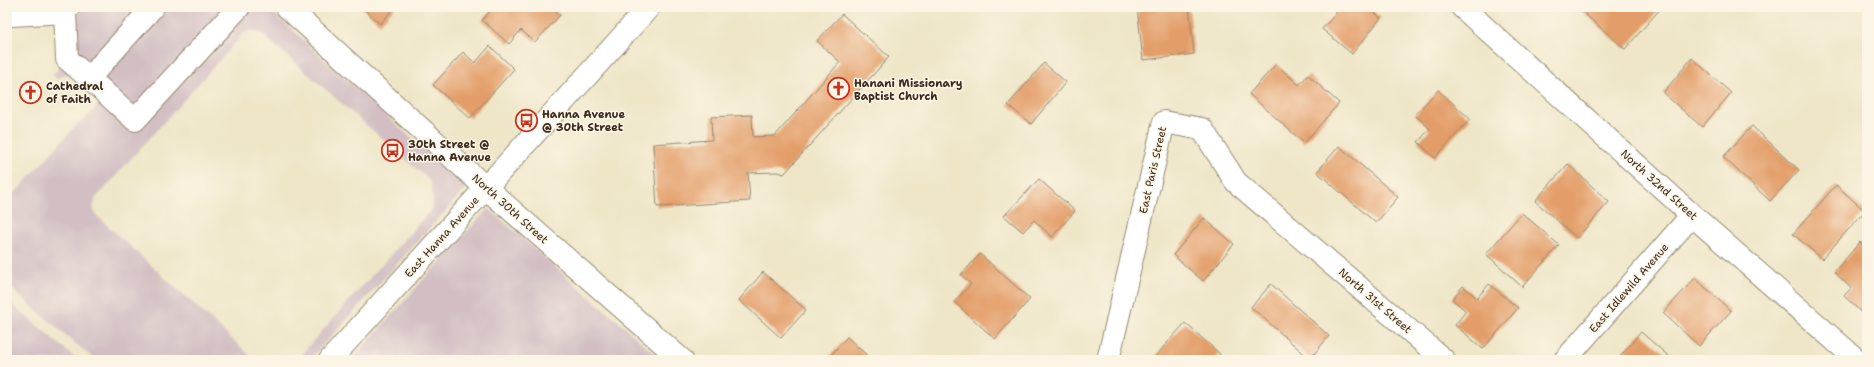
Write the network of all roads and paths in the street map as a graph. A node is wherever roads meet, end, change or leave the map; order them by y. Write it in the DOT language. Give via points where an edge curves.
graph roads {
  1 [pos="153,7"];
  2 [pos="239,7"];
  3 [pos="287,7"];
  4 [pos="649,7"];
  5 [pos="1462,7"];
  6 [pos="67,9"];
  7 [pos="7,11"];
  8 [pos="89,78"];
  9 [pos="486,188"];
  10 [pos="1692,215"];
  11 [pos="1307,243"];
  12 [pos="330,360"];
  13 [pos="682,360"];
  14 [pos="1108,360"];
  15 [pos="1444,360"];
  16 [pos="1565,360"];
  17 [pos="1857,360"];
  1 -- 8 [label="street"];
  2 -- 8 [label="street" via="134,120"];
  3 -- 9 [label="street, North 30th Street"];
  4 -- 9 [label="street, East Hanna Avenue"];
  5 -- 10 [label="street, North 32nd Street"];
  6 -- 7 [label="street" via="12,15"];
  6 -- 8 [label="street" via="67,59"];
  9 -- 12 [label="street, East Hanna Avenue"];
  9 -- 13 [label="street, North 30th Street"];
  10 -- 16 [label="street, East Idlewild Avenue"];
  10 -- 17 [label="street, North 32nd Street"];
  11 -- 14 [label="street, East Paris Street" via="1236,182 1202,129 1164,122"];
  11 -- 15 [label="street, North 31st Street"];
}
